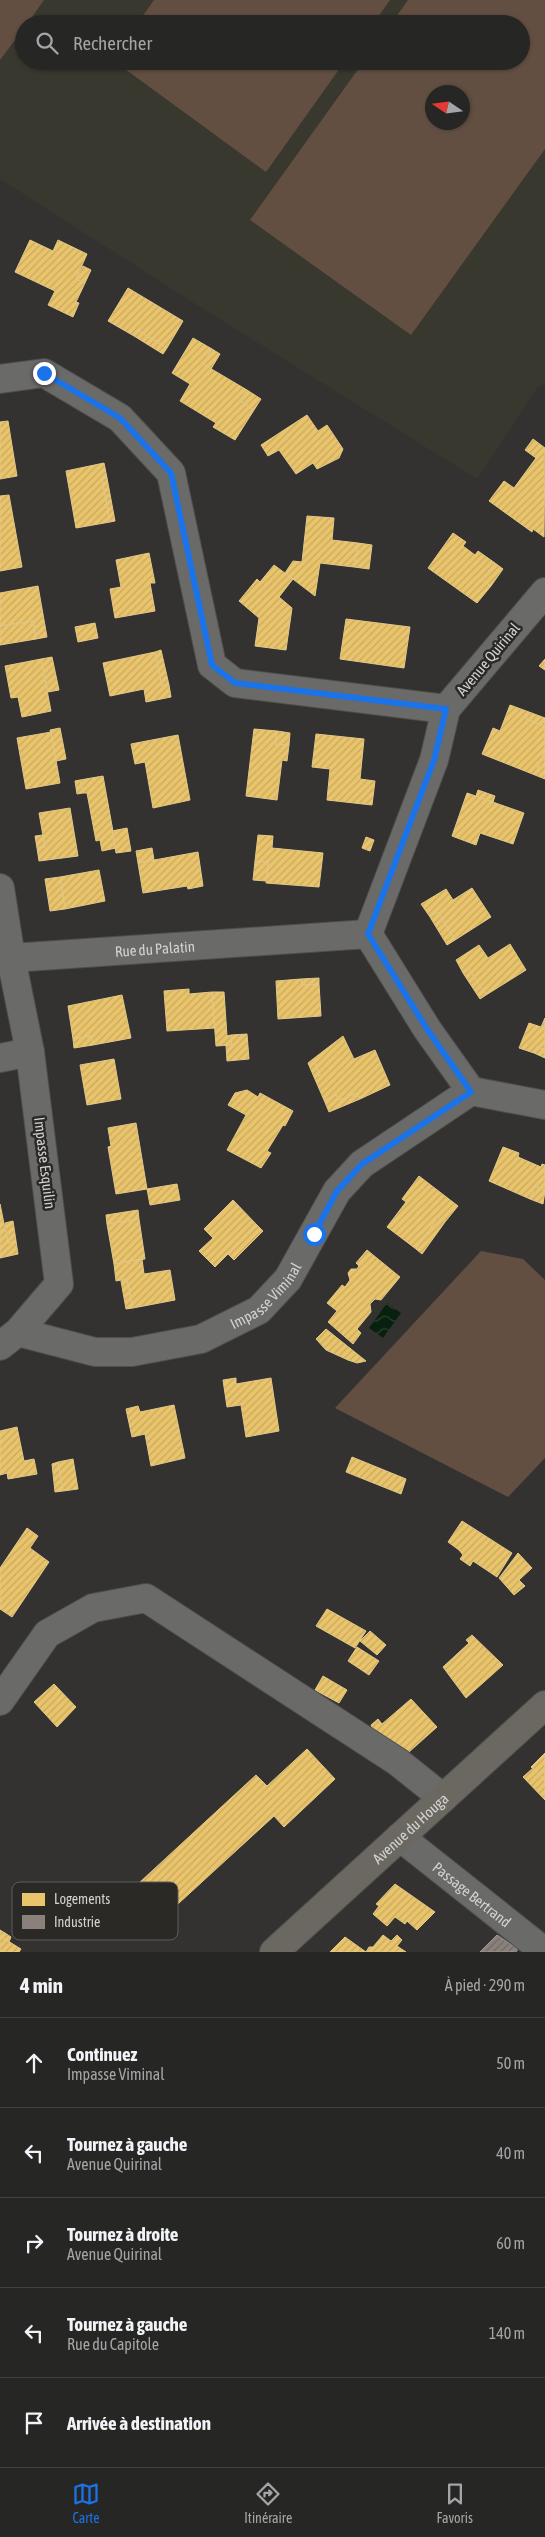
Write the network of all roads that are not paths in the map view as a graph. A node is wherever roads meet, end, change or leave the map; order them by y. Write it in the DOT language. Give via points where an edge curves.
graph roads {
  1 [pos="0,378"];
  2 [pos="545,592"];
  3 [pos="446,709"];
  4 [pos="0,888"];
  5 [pos="368,934"];
  6 [pos="11,958"];
  7 [pos="30,1052"];
  8 [pos="0,1058"];
  9 [pos="471,1092"];
  10 [pos="545,1105"];
  11 [pos="9,1339"];
  12 [pos="0,1700"];
  13 [pos="545,1705"];
  14 [pos="443,1798"];
  15 [pos="400,1837"];
  16 [pos="274,1952"];
  17 [pos="545,1952"];
  1 -- 3 [label="street" via="44,373 120,418 171,473 212,665 235,683"];
  2 -- 3 [label="street, Avenue Quirinal"];
  3 -- 5 [label="street, Avenue Quirinal" via="434,760"];
  4 -- 6 [label="street"];
  5 -- 6 [label="street, Rue du Palatin"];
  5 -- 9 [label="street"];
  6 -- 7 [label="street, Impasse Esquilin"];
  7 -- 8 [label="street"];
  7 -- 11 [label="street, Impasse Esquilin" via="59,1284"];
  9 -- 10 [label="street"];
  9 -- 11 [label="street, Impasse Viminal" via="362,1164 337,1191 288,1279 259,1310 200,1339 132,1352 95,1352"];
  12 -- 14 [label="street" via="47,1634 93,1608 146,1598 398,1762"];
  13 -- 14 [label="main road, Avenue du Houga"];
  14 -- 15 [label="main road, Avenue du Houga"];
  15 -- 16 [label="main road, Avenue du Houga"];
  15 -- 17 [label="street, Passage Bertrand"];
}
